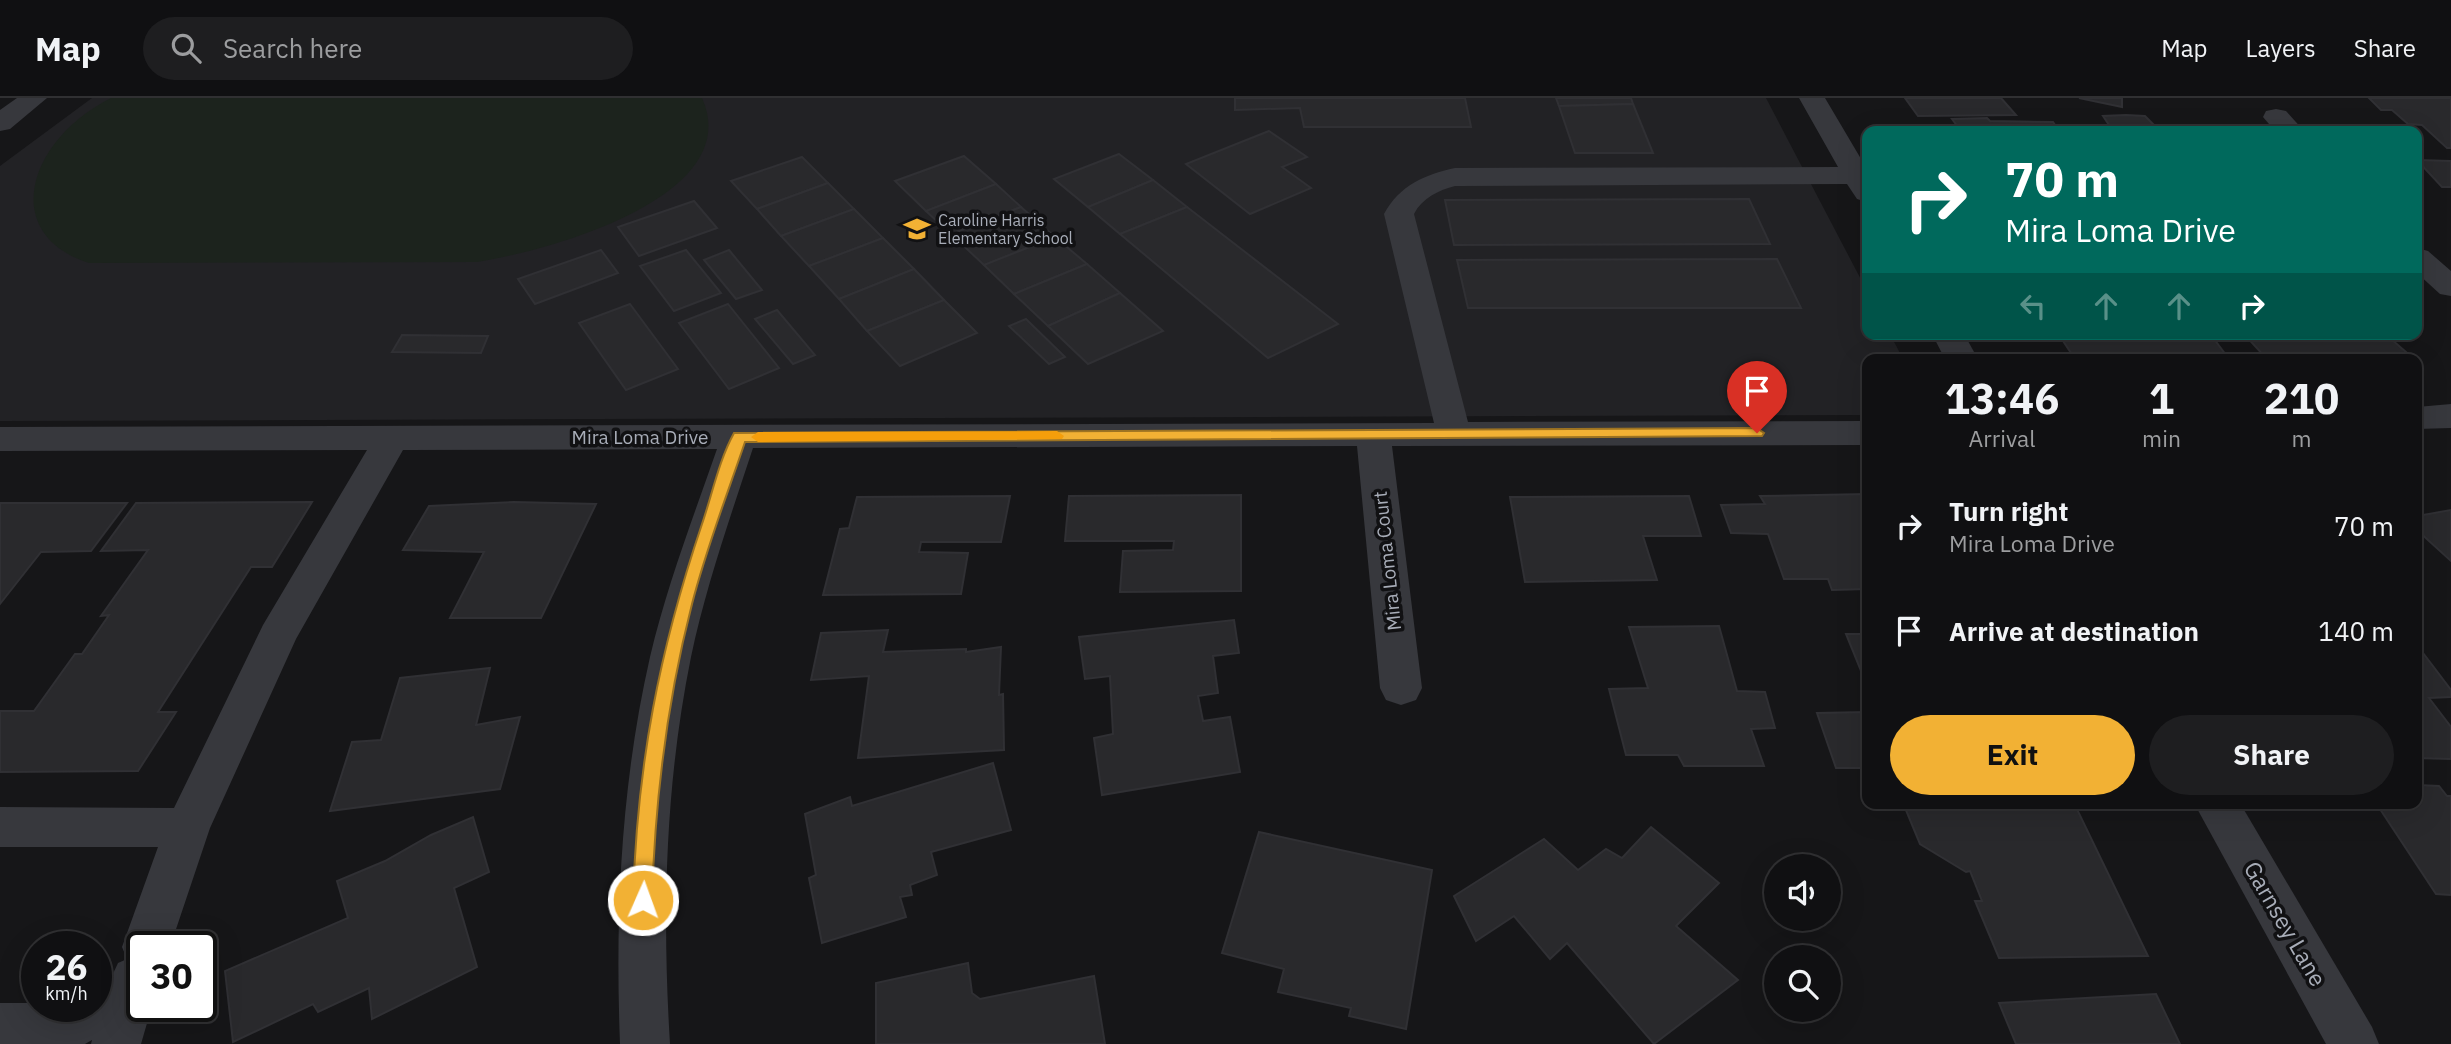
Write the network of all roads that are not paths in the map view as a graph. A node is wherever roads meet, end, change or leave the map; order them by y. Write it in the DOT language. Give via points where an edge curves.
graph roads {
  1 [pos="34,98"];
  2 [pos="1812,98"];
  3 [pos="0,123"];
  4 [pos="1862,184"];
  5 [pos="2422,261"];
  6 [pos="2451,287"];
  7 [pos="2451,416"];
  8 [pos="2422,418"];
  9 [pos="1862,433"];
  10 [pos="1373,434"];
  11 [pos="1454,434"];
  12 [pos="739,437"];
  13 [pos="391,438"];
  14 [pos="0,439"];
  15 [pos="1401,688"];
  16 [pos="2219,809"];
  17 [pos="0,827"];
  18 [pos="187,828"];
  19 [pos="152,931"];
  20 [pos="126,983"];
  21 [pos="126,1010"];
  22 [pos="0,1027"];
  23 [pos="51,1036"];
  24 [pos="116,1044"];
  25 [pos="645,1044"];
  26 [pos="2354,1044"];
  1 -- 3 [label="street"];
  2 -- 4 [label="street"];
  4 -- 11 [label="street" via="1455,177 1414,194 1399,214"];
  5 -- 6 [label="street"];
  7 -- 8 [label="street"];
  9 -- 11 [label="street, Mira Loma Drive"];
  10 -- 11 [label="street, Mira Loma Drive"];
  10 -- 12 [label="street, Mira Loma Drive"];
  10 -- 15 [label="street, Mira Loma Court"];
  12 -- 13 [label="street, Mira Loma Drive"];
  12 -- 25 [label="street" via="684,602 658,719 645,825 640,974"];
  13 -- 14 [label="street, Mira Loma Drive"];
  13 -- 18 [label="street" via="277,636"];
  16 -- 26 [label="street, Garnsey Lane"];
  17 -- 18 [label="street"];
  18 -- 19 [label="street"];
  20 -- 23 [label="street"];
  21 -- 24 [label="street"];
  22 -- 23 [label="street"];
}
